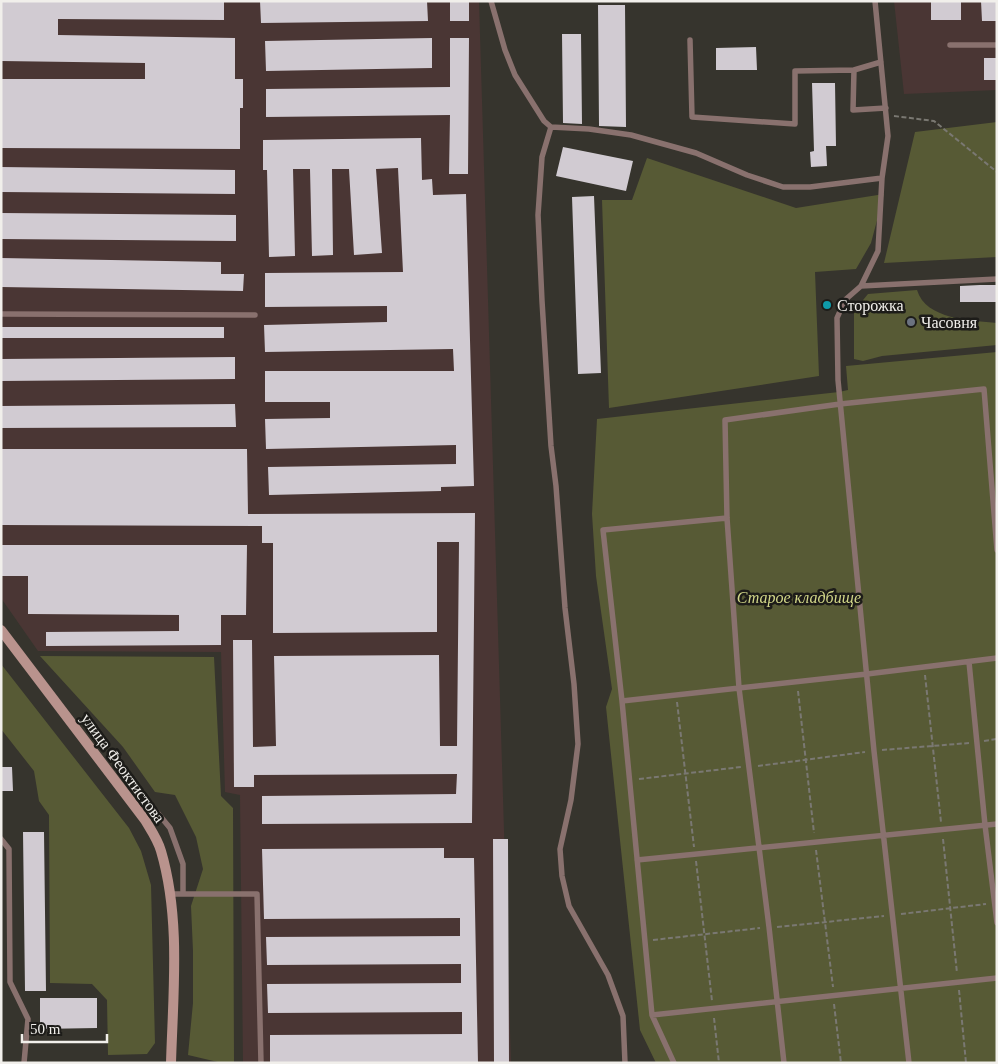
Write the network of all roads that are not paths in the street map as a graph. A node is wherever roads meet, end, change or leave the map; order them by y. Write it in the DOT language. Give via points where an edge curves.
graph roads {
  1 [pos="491,1"];
  2 [pos="875,1"];
  3 [pos="690,40"];
  4 [pos="950,45"];
  5 [pos="997,45"];
  6 [pos="881,62"];
  7 [pos="854,70"];
  8 [pos="886,108"];
  9 [pos="551,128"];
  10 [pos="882,178"];
  11 [pos="997,279"];
  12 [pos="861,286"];
  13 [pos="1,314"];
  14 [pos="255,315"];
  15 [pos="840,404"];
  16 [pos="727,518"];
  17 [pos="997,550"];
  18 [pos="1,630"];
  19 [pos="997,658"];
  20 [pos="969,662"];
  21 [pos="867,674"];
  22 [pos="739,688"];
  23 [pos="622,701"];
  24 [pos="156,812"];
  25 [pos="997,824"];
  26 [pos="985,825"];
  27 [pos="884,834"];
  28 [pos="1,839"];
  29 [pos="758,848"];
  30 [pos="637,860"];
  31 [pos="170,894"];
  32 [pos="183,894"];
  33 [pos="997,923"];
  34 [pos="997,978"];
  35 [pos="900,989"];
  36 [pos="777,1002"];
  37 [pos="652,1015"];
  38 [pos="24,1063"];
  39 [pos="171,1063"];
  40 [pos="261,1063"];
  41 [pos="625,1063"];
  42 [pos="674,1063"];
  43 [pos="784,1063"];
  44 [pos="909,1063"];
  1 -- 9 [label="lane" via="515,74"];
  2 -- 6 [label="lane"];
  3 -- 7 [label="lane" via="692,117 795,124 795,71"];
  4 -- 5 [label="lane"];
  6 -- 7 [label="lane"];
  6 -- 8 [label="lane"];
  7 -- 8 [label="lane" via="853,110"];
  8 -- 10 [label="lane" via="888,136"];
  9 -- 10 [label="lane" via="631,135 696,153 783,187"];
  9 -- 41 [label="lane" via="542,157 538,215 551,446 578,744 571,800 560,849 562,876 569,906 608,975 623,1016"];
  10 -- 12 [label="lane" via="878,251"];
  11 -- 12 [label="lane"];
  12 -- 15 [label="lane" via="845,300 838,318"];
  13 -- 14 [label="lane"];
  15 -- 16 [label="lane" via="725,420"];
  15 -- 17 [label="lane" via="984,389"];
  15 -- 21 [label="lane"];
  16 -- 22 [label="lane"];
  16 -- 23 [label="lane" via="603,530"];
  18 -- 31 [label="street, улица Феоктистова" via="145,820 160,848"];
  19 -- 20 [label="lane"];
  20 -- 21 [label="lane"];
  20 -- 26 [label="lane"];
  21 -- 22 [label="lane"];
  21 -- 27 [label="lane"];
  22 -- 23 [label="lane"];
  22 -- 29 [label="lane"];
  23 -- 30 [label="lane"];
  24 -- 32 [label="lane" via="170,828 183,864"];
  25 -- 26 [label="lane"];
  26 -- 27 [label="lane"];
  26 -- 33 [label="lane"];
  27 -- 29 [label="lane"];
  27 -- 35 [label="lane"];
  28 -- 38 [label="lane" via="9,849 10,982 28,1019"];
  29 -- 30 [label="lane"];
  29 -- 36 [label="lane"];
  30 -- 37 [label="lane"];
  31 -- 32 [label="lane"];
  31 -- 39 [label="street, улица Феоктистова" via="173,931"];
  32 -- 40 [label="lane" via="257,894"];
  34 -- 35 [label="lane"];
  35 -- 36 [label="lane"];
  35 -- 44 [label="lane"];
  36 -- 37 [label="lane"];
  36 -- 43 [label="lane"];
  37 -- 42 [label="lane"];
}
